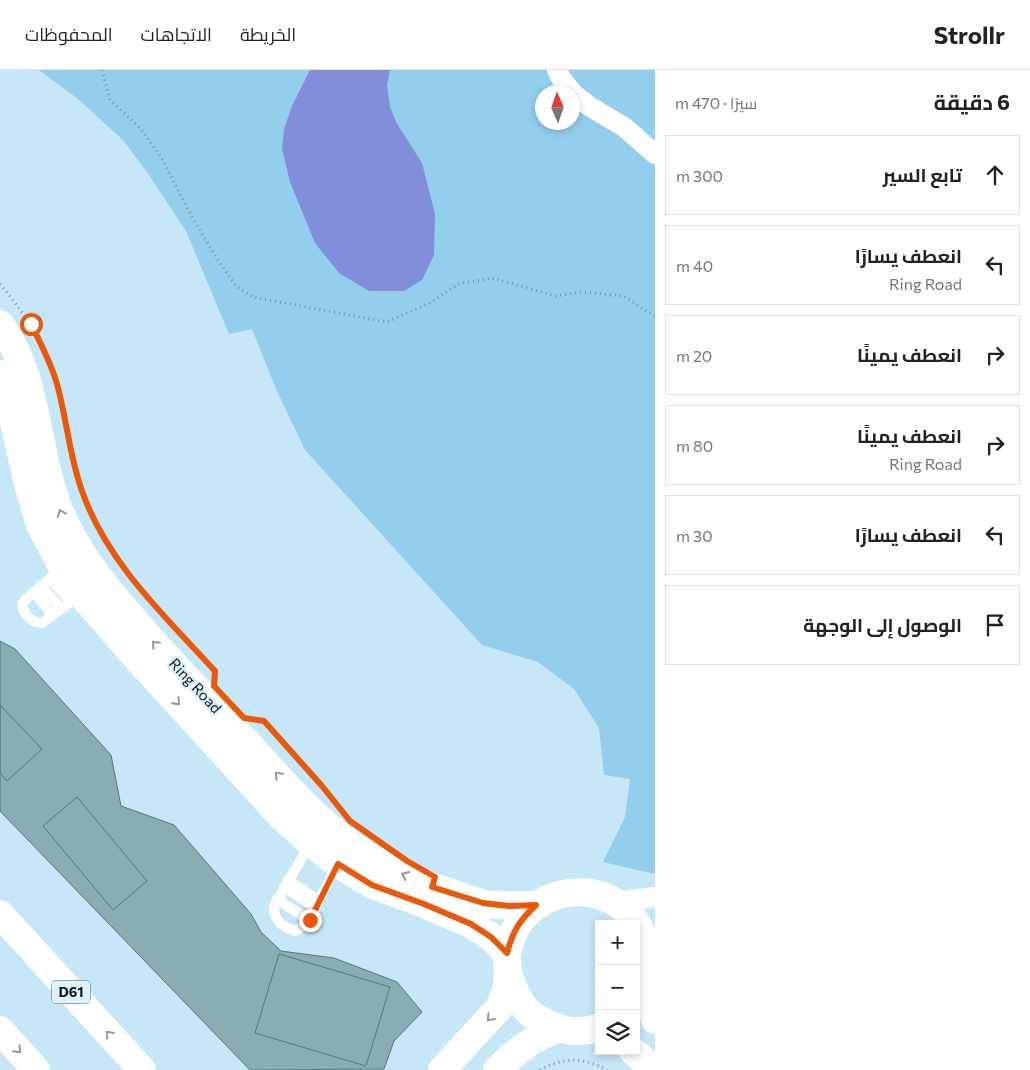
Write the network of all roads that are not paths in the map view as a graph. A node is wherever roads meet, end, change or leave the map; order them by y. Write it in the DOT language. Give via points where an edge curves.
graph roads {
  1 [pos="558,70"];
  2 [pos="566,85"];
  3 [pos="580,100"];
  4 [pos="655,154"];
  5 [pos="0,324"];
  6 [pos="0,374"];
  7 [pos="57,573"];
  8 [pos="38,588"];
  9 [pos="66,605"];
  10 [pos="311,843"];
  11 [pos="338,864"];
  12 [pos="286,884"];
  13 [pos="655,897"];
  14 [pos="278,899"];
  15 [pos="615,902"];
  16 [pos="318,905"];
  17 [pos="536,905"];
  18 [pos="0,914"];
  19 [pos="310,920"];
  20 [pos="508,964"];
  21 [pos="646,978"];
  22 [pos="655,1020"];
  23 [pos="557,1029"];
  24 [pos="0,1030"];
  25 [pos="595,1031"];
  26 [pos="638,1055"];
  27 [pos="36,1070"];
  28 [pos="142,1070"];
  29 [pos="442,1070"];
  30 [pos="497,1070"];
  31 [pos="650,1070"];
  1 -- 2 [label="street"];
  3 -- 4 [label="street" via="624,127"];
  17 -- 5 [label="street, Ring Road, one-way" via="483,903 432,887 378,862 343,838 310,810 146,634 99,579 77,547 60,512 48,478 24,370"];
  6 -- 7 [label="street, Ring Road" via="11,437"];
  7 -- 8 [label="lane"];
  7 -- 9 [label="street, Ring Road"];
  8 -- 9 [label="lane"];
  8 -- 9 [label="lane" via="22,604 34,622 42,623"];
  9 -- 10 [label="street, Ring Road, one-way" via="134,655 268,801"];
  10 -- 11 [label="street, Ring Road"];
  10 -- 12 [label="lane"];
  11 -- 16 [label="lane"];
  11 -- 20 [label="street, Ring Road" via="372,885 471,924 491,937"];
  12 -- 14 [label="lane"];
  12 -- 16 [label="lane"];
  13 -- 15 [label="street"];
  14 -- 19 [label="lane"];
  14 -- 19 [label="lane" via="274,914 284,927 295,931"];
  15 -- 17 [label="street" via="596,894 575,891 554,895"];
  15 -- 21 [label="street" via="631,915 642,933 648,952"];
  16 -- 19 [label="lane"];
  17 -- 20 [label="street" via="522,918 512,935"];
  28 -- 18 [label="street, D61, one-way"];
  20 -- 23 [label="street" via="515,995 533,1016"];
  20 -- 29 [label="street, one-way" via="507,987 499,1008"];
  21 -- 22 [label="street"];
  23 -- 25 [label="street"];
  23 -- 30 [label="street" via="523,1045"];
  24 -- 27 [label="street, one-way"];
  26 -- 31 [label="street"];
}
